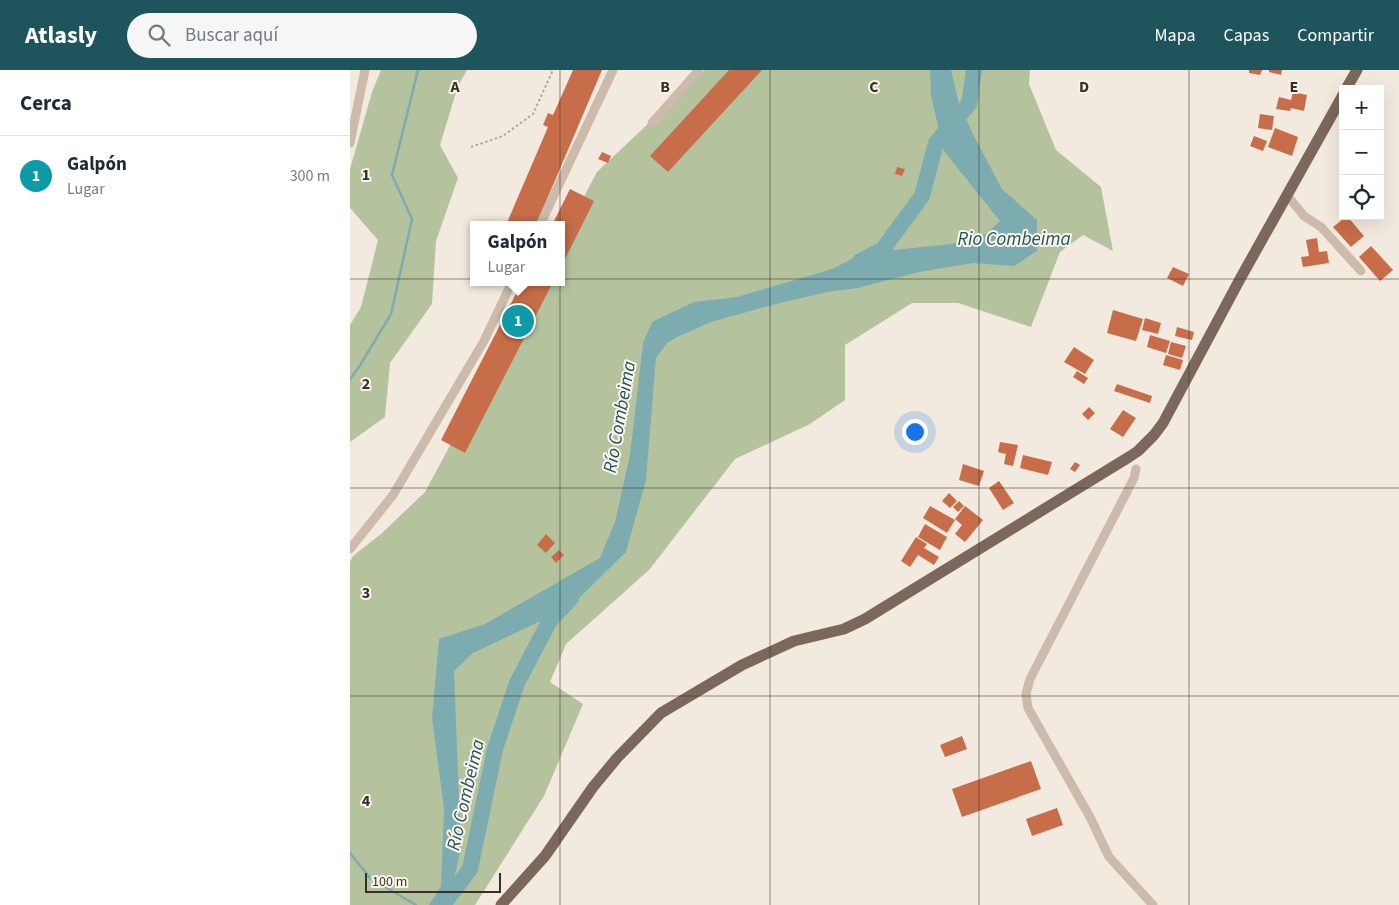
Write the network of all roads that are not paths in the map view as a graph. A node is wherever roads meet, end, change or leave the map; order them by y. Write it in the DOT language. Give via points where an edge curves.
graph roads {
  1 [pos="365,70"];
  2 [pos="613,70"];
  3 [pos="699,70"];
  4 [pos="1357,70"];
  5 [pos="1348,85"];
  6 [pos="1339,102"];
  7 [pos="652,123"];
  8 [pos="350,143"];
  9 [pos="1288,195"];
  10 [pos="542,221"];
  11 [pos="1361,271"];
  12 [pos="510,286"];
  13 [pos="1138,451"];
  14 [pos="350,549"];
  15 [pos="501,905"];
  16 [pos="1153,905"];
  1 -- 8 [label="street"];
  2 -- 10 [label="street"];
  3 -- 7 [label="street"];
  4 -- 5 [label="main road"];
  6 -- 9 [label="main road"];
  9 -- 11 [label="street" via="1304,216 1321,227"];
  9 -- 13 [label="main road" via="1163,423"];
  12 -- 14 [label="street" via="484,341 393,494"];
  13 -- 15 [label="main road" via="865,619 844,629 794,641 742,665 669,708 617,758 545,856"];
  13 -- 16 [label="street" via="1134,478 1030,679 1026,694 1028,708 1109,856"];
}
